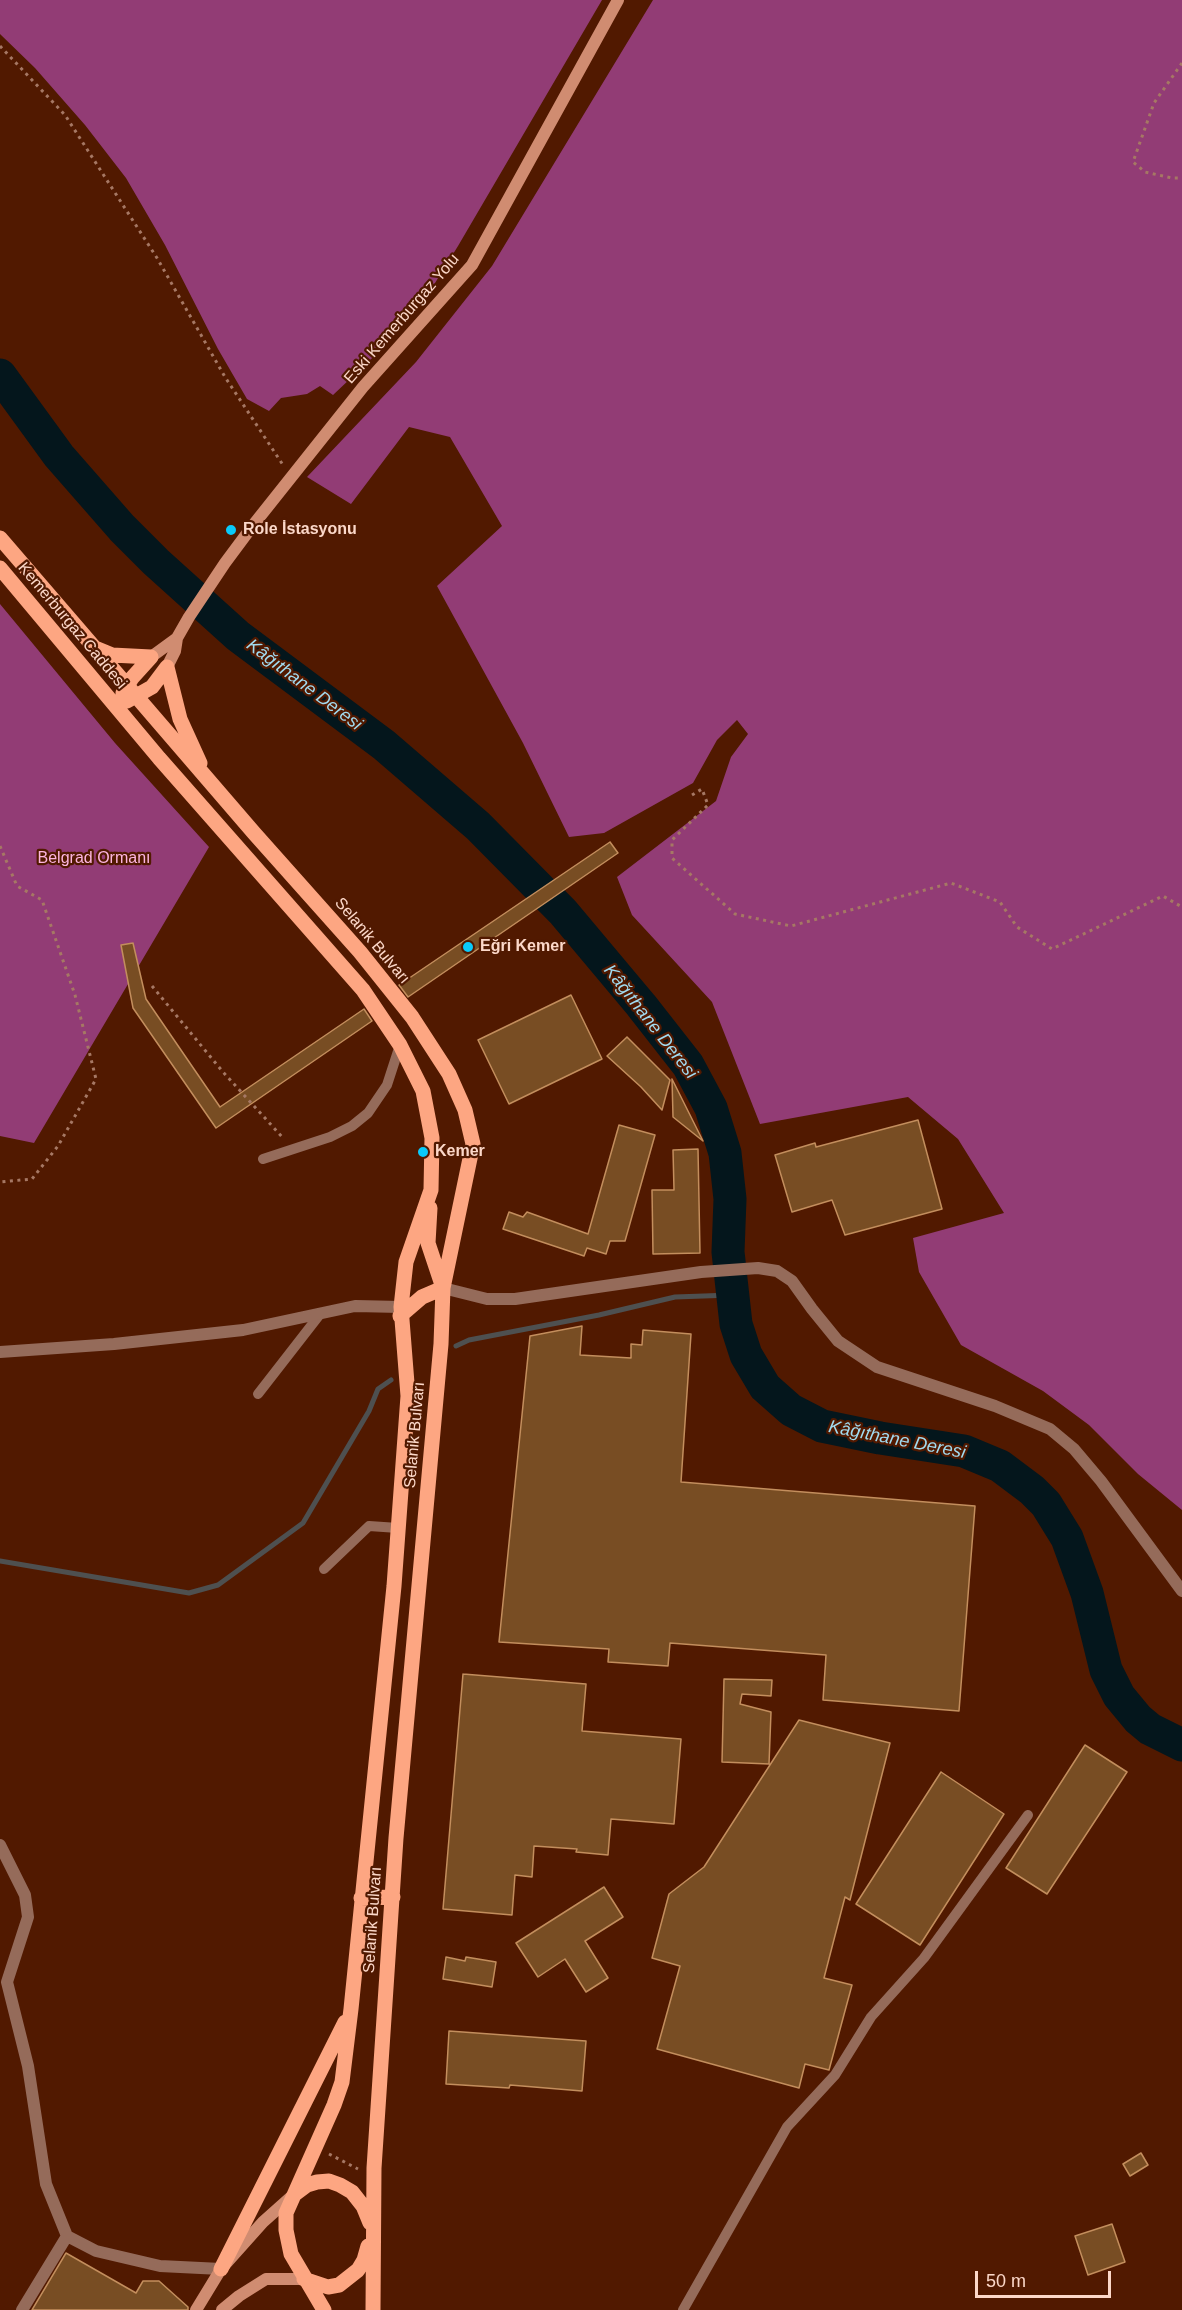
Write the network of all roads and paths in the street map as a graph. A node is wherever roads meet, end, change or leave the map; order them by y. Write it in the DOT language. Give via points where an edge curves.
graph roads {
  1 [pos="618,0"];
  2 [pos="0,46"];
  3 [pos="1182,63"];
  4 [pos="1182,178"];
  5 [pos="291,477"];
  6 [pos="0,538"];
  7 [pos="0,568"];
  8 [pos="177,638"];
  9 [pos="94,648"];
  10 [pos="151,657"];
  11 [pos="167,667"];
  12 [pos="132,691"];
  13 [pos="116,706"];
  14 [pos="210,783"];
  15 [pos="692,795"];
  16 [pos="0,846"];
  17 [pos="1182,907"];
  18 [pos="152,986"];
  19 [pos="400,1045"];
  20 [pos="293,1149"];
  21 [pos="263,1159"];
  22 [pos="0,1182"];
  23 [pos="431,1190"];
  24 [pos="443,1288"];
  25 [pos="401,1311"];
  26 [pos="321,1313"];
  27 [pos="0,1352"];
  28 [pos="258,1394"];
  29 [pos="398,1528"];
  30 [pos="324,1569"];
  31 [pos="1182,1591"];
  32 [pos="1028,1815"];
  33 [pos="0,1845"];
  34 [pos="393,1897"];
  35 [pos="361,1898"];
  36 [pos="4,1982"];
  37 [pos="351,2009"];
  38 [pos="293,2195"];
  39 [pos="373,2230"];
  40 [pos="67,2236"];
  41 [pos="221,2269"];
  42 [pos="304,2279"];
  43 [pos="22,2310"];
  44 [pos="196,2310"];
  45 [pos="222,2310"];
  46 [pos="324,2310"];
  47 [pos="372,2310"];
  48 [pos="683,2310"];
  1 -- 5 [label="main road, Eski Kemerburgaz Yolu" via="472,265 363,387"];
  2 -- 5 [label="path" via="71,124 157,258 225,377"];
  3 -- 4 [label="path" via="1154,103 1133,162 1144,172"];
  5 -- 8 [label="main road, Eski Kemerburgaz Yolu" via="225,562"];
  6 -- 9 [label="main road, Kemerburgaz Caddesi"];
  7 -- 13 [label="main road, Kemerburgaz Caddesi"];
  8 -- 10 [label="main road, Eski Kemerburgaz Yolu"];
  8 -- 11 [label="main road, Eski Kemerburgaz Yolu"];
  9 -- 10 [label="main road" via="112,655"];
  9 -- 12 [label="main road, Kemerburgaz Caddesi"];
  10 -- 12 [label="main road"];
  11 -- 12 [label="main road" via="152,687"];
  11 -- 14 [label="main road" via="180,719"];
  12 -- 13 [label="main road"];
  12 -- 14 [label="main road, Selanik Bulvarı"];
  13 -- 19 [label="main road, Selanik Bulvarı" via="363,990"];
  14 -- 24 [label="main road, Selanik Bulvarı" via="360,952 412,1017 449,1074 465,1110 473,1144"];
  15 -- 17 [label="path" via="702,789 708,805 672,840 672,858 735,914 791,926 951,883 1000,902 1017,927 1052,949 1163,896"];
  16 -- 22 [label="path" via="17,886 42,900 75,995 96,1079 58,1146 32,1179"];
  18 -- 20 [label="path"];
  19 -- 20 [label="lane" via="387,1085 368,1113 352,1126"];
  19 -- 23 [label="main road, Selanik Bulvarı" via="423,1091 432,1138"];
  20 -- 21 [label="lane"];
  23 -- 24 [label="main road" via="428,1243"];
  23 -- 25 [label="main road, Selanik Bulvarı" via="406,1262"];
  24 -- 25 [label="main road"];
  24 -- 31 [label="street" via="487,1299 515,1299 701,1272 758,1268 777,1271 792,1281 838,1341 877,1367 995,1406 1050,1429 1074,1449 1101,1481"];
  24 -- 34 [label="main road, Selanik Bulvarı"];
  25 -- 26 [label="street" via="355,1306"];
  25 -- 29 [label="main road, Selanik Bulvarı" via="408,1396"];
  26 -- 27 [label="street" via="243,1330"];
  26 -- 28 [label="lane"];
  29 -- 30 [label="lane" via="369,1526"];
  29 -- 35 [label="main road, Selanik Bulvarı"];
  32 -- 48 [label="lane" via="924,1958 871,2016 835,2075 787,2127"];
  33 -- 36 [label="street" via="25,1895 28,1917"];
  34 -- 35 [label="main road"];
  34 -- 39 [label="main road, Selanik Bulvarı"];
  35 -- 37 [label="main road, Selanik Bulvarı"];
  36 -- 40 [label="street" via="28,2066 46,2184"];
  37 -- 38 [label="main road, Selanik Bulvarı" via="342,2082"];
  37 -- 41 [label="main road"];
  38 -- 39 [label="main road" via="317,2182 340,2185 363,2206"];
  38 -- 41 [label="main road"];
  38 -- 42 [label="main road" via="286,2213 286,2230 291,2254"];
  39 -- 42 [label="main road" via="364,2260 349,2278 328,2287"];
  39 -- 47 [label="main road, Selanik Bulvarı"];
  40 -- 41 [label="street" via="96,2251 160,2266"];
  40 -- 43 [label="street"];
  41 -- 44 [label="main road"];
  42 -- 45 [label="main road" via="266,2279"];
  42 -- 46 [label="main road"];
}
